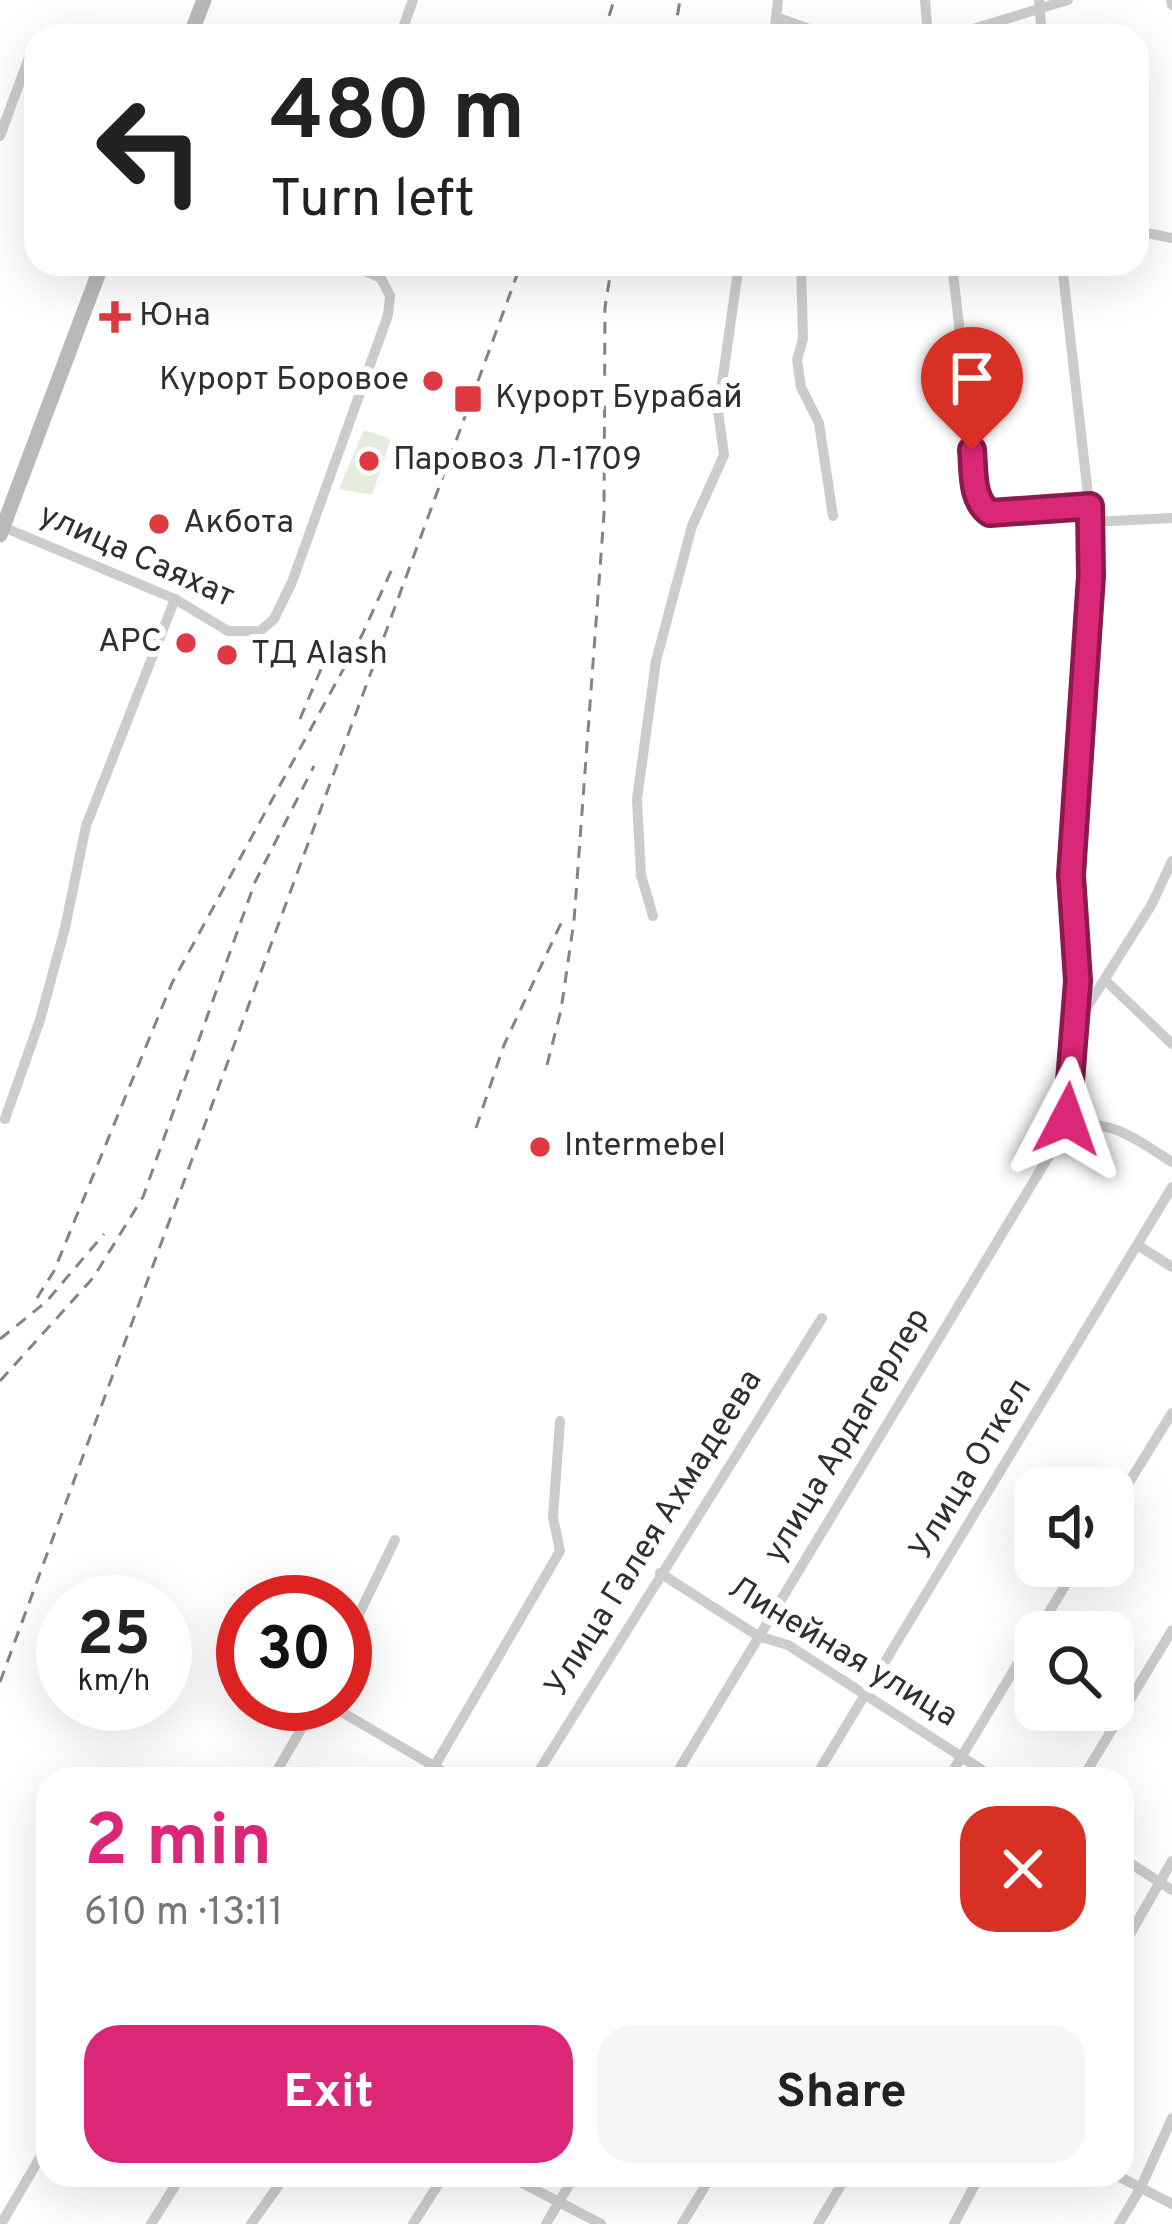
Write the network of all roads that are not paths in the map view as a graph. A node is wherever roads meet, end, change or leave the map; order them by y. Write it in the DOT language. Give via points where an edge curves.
graph roads {
  1 [pos="778,0"];
  2 [pos="1068,0"];
  3 [pos="1040,5"];
  4 [pos="776,17"];
  5 [pos="775,24"];
  6 [pos="796,24"];
  7 [pos="985,24"];
  8 [pos="24,73"];
  9 [pos="0,136"];
  10 [pos="98,276"];
  11 [pos="376,276"];
  12 [pos="737,276"];
  13 [pos="801,276"];
  14 [pos="953,276"];
  15 [pos="1063,276"];
  16 [pos="1090,506"];
  17 [pos="833,516"];
  18 [pos="1172,518"];
  19 [pos="1091,523"];
  20 [pos="2,531"];
  21 [pos="175,599"];
  22 [pos="1172,861"];
  23 [pos="653,916"];
  24 [pos="1105,980"];
  25 [pos="1074,1028"];
  26 [pos="1172,1044"];
  27 [pos="5,1119"];
  28 [pos="1065,1125"];
  29 [pos="1172,1162"];
  30 [pos="1172,1187"];
  31 [pos="1139,1246"];
  32 [pos="1172,1267"];
  33 [pos="822,1318"];
  34 [pos="1172,1413"];
  35 [pos="560,1421"];
  36 [pos="1134,1474"];
  37 [pos="394,1540"];
  38 [pos="660,1574"];
  39 [pos="372,1586"];
  40 [pos="1172,1630"];
  41 [pos="758,1636"];
  42 [pos="1014,1670"];
  43 [pos="866,1695"];
  44 [pos="372,1729"];
  45 [pos="300,1731"];
  46 [pos="961,1757"];
  47 [pos="436,1766"];
  48 [pos="279,1767"];
  49 [pos="541,1767"];
  50 [pos="680,1767"];
  51 [pos="821,1767"];
  52 [pos="955,1767"];
  53 [pos="977,1767"];
  54 [pos="1089,1767"];
  55 [pos="1172,1861"];
  56 [pos="1134,1865"];
  57 [pos="1167,1886"];
  58 [pos="1134,1931"];
  59 [pos="1172,2118"];
  60 [pos="36,2165"];
  61 [pos="1134,2185"];
  62 [pos="174,2187"];
  63 [pos="277,2187"];
  64 [pos="436,2187"];
  65 [pos="529,2187"];
  66 [pos="567,2187"];
  67 [pos="705,2187"];
  68 [pos="840,2187"];
  69 [pos="974,2187"];
  70 [pos="1140,2188"];
  71 [pos="558,2203"];
  72 [pos="1172,2204"];
  73 [pos="2,2224"];
  74 [pos="151,2224"];
  75 [pos="251,2224"];
  76 [pos="413,2224"];
  77 [pos="546,2224"];
  78 [pos="601,2224"];
  79 [pos="682,2224"];
  80 [pos="818,2224"];
  81 [pos="954,2224"];
  82 [pos="1119,2224"];
  1 -- 4 [label="street"];
  2 -- 3 [label="street"];
  3 -- 7 [label="street"];
  4 -- 5 [label="street"];
  4 -- 6 [label="street"];
  8 -- 9 [label="street"];
  10 -- 20 [label="main road"];
  11 -- 21 [label="street, улица Саяхат" via="390,296 388,315 274,620 260,631 228,631"];
  12 -- 23 [label="street" via="718,410 724,455 692,526 656,662 637,800 641,875"];
  13 -- 17 [label="street" via="797,360 818,423"];
  14 -- 16 [label="street" via="980,506 990,513"];
  15 -- 16 [label="street"];
  16 -- 19 [label="street"];
  18 -- 19 [label="street"];
  19 -- 25 [label="street" via="1071,875"];
  20 -- 21 [label="street, улица Саяхат"];
  21 -- 27 [label="street" via="86,826 40,1020"];
  22 -- 24 [label="street"];
  24 -- 25 [label="street"];
  24 -- 26 [label="street"];
  25 -- 28 [label="street"];
  28 -- 29 [label="street" via="1096,1123"];
  28 -- 41 [label="street, улица Ардагерлер"];
  30 -- 31 [label="street, Улица Откел"];
  31 -- 32 [label="street"];
  31 -- 43 [label="street, Улица Откел"];
  33 -- 38 [label="street, Улица Галея Ахмадеева"];
  34 -- 36 [label="street"];
  35 -- 47 [label="street" via="553,1517 560,1551"];
  37 -- 39 [label="street"];
  38 -- 41 [label="street, Линейная улица"];
  38 -- 49 [label="street, Улица Галея Ахмадеева"];
  40 -- 54 [label="street"];
  41 -- 43 [label="street, Линейная улица" via="788,1645"];
  41 -- 50 [label="street, улица Ардагерлер"];
  42 -- 46 [label="street"];
  43 -- 46 [label="street, Линейная улица"];
  43 -- 51 [label="street, Улица Откел"];
  44 -- 47 [label="street"];
  45 -- 48 [label="street"];
  46 -- 52 [label="street"];
  46 -- 53 [label="street, Линейная улица"];
  55 -- 57 [label="street"];
  56 -- 57 [label="street"];
  57 -- 58 [label="street"];
  59 -- 70 [label="street"];
  60 -- 73 [label="street"];
  61 -- 70 [label="street"];
  62 -- 74 [label="street"];
  63 -- 75 [label="street"];
  64 -- 76 [label="street"];
  65 -- 71 [label="street"];
  66 -- 71 [label="street"];
  67 -- 79 [label="street"];
  68 -- 80 [label="street"];
  69 -- 81 [label="street"];
  70 -- 72 [label="street"];
  70 -- 82 [label="street"];
  71 -- 77 [label="street"];
  71 -- 78 [label="street"];
}
